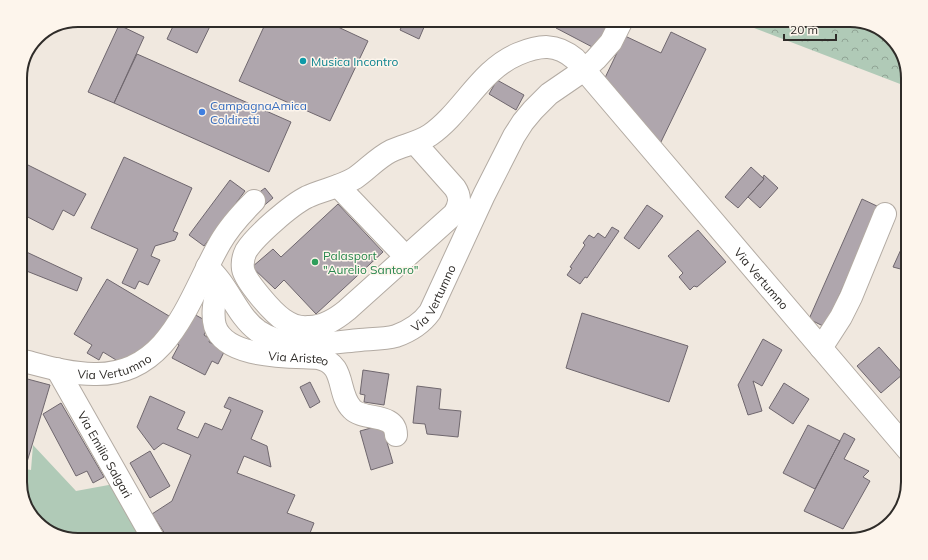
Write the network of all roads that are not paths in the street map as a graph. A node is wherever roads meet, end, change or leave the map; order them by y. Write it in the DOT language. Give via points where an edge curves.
graph roads {
  1 [pos="619,27"];
  2 [pos="584,70"];
  3 [pos="415,142"];
  4 [pos="338,186"];
  5 [pos="254,201"];
  6 [pos="885,214"];
  7 [pos="406,257"];
  8 [pos="213,274"];
  9 [pos="821,348"];
  10 [pos="27,362"];
  11 [pos="57,369"];
  12 [pos="396,435"];
  13 [pos="901,442"];
  14 [pos="150,533"];
  1 -- 2 [label="street" via="602,53"];
  2 -- 3 [label="street, Via Vertumno" via="575,59 554,47 542,47 505,60 429,136"];
  2 -- 8 [label="street, Via Vertumno" via="550,94 523,122 484,195 430,312 410,330 393,337 320,344 280,341 265,335 252,325"];
  2 -- 9 [label="street, Via Vertumno"];
  3 -- 4 [label="street, Via Vertumno" via="389,152 356,178"];
  3 -- 7 [label="street" via="455,188 459,194 459,204 451,218"];
  4 -- 7 [label="street"];
  4 -- 7 [label="street" via="307,197 279,216 247,250 242,263 244,273 274,312 285,321 301,327 309,328 329,322 347,310"];
  5 -- 8 [label="street, Via Vertumno" via="220,242"];
  6 -- 9 [label="street" via="851,297"];
  8 -- 11 [label="street, Via Vertumno" via="168,339 143,362 111,374 83,374"];
  8 -- 12 [label="street, Via Aristeo" via="215,325 229,343 251,353 318,358 328,362 336,369 345,398 352,410 361,415 386,420 394,426"];
  9 -- 13 [label="street, Via Vertumno"];
  10 -- 11 [label="street, Via Vertumno"];
  11 -- 14 [label="street, Via Emilio Salgari"];
}
